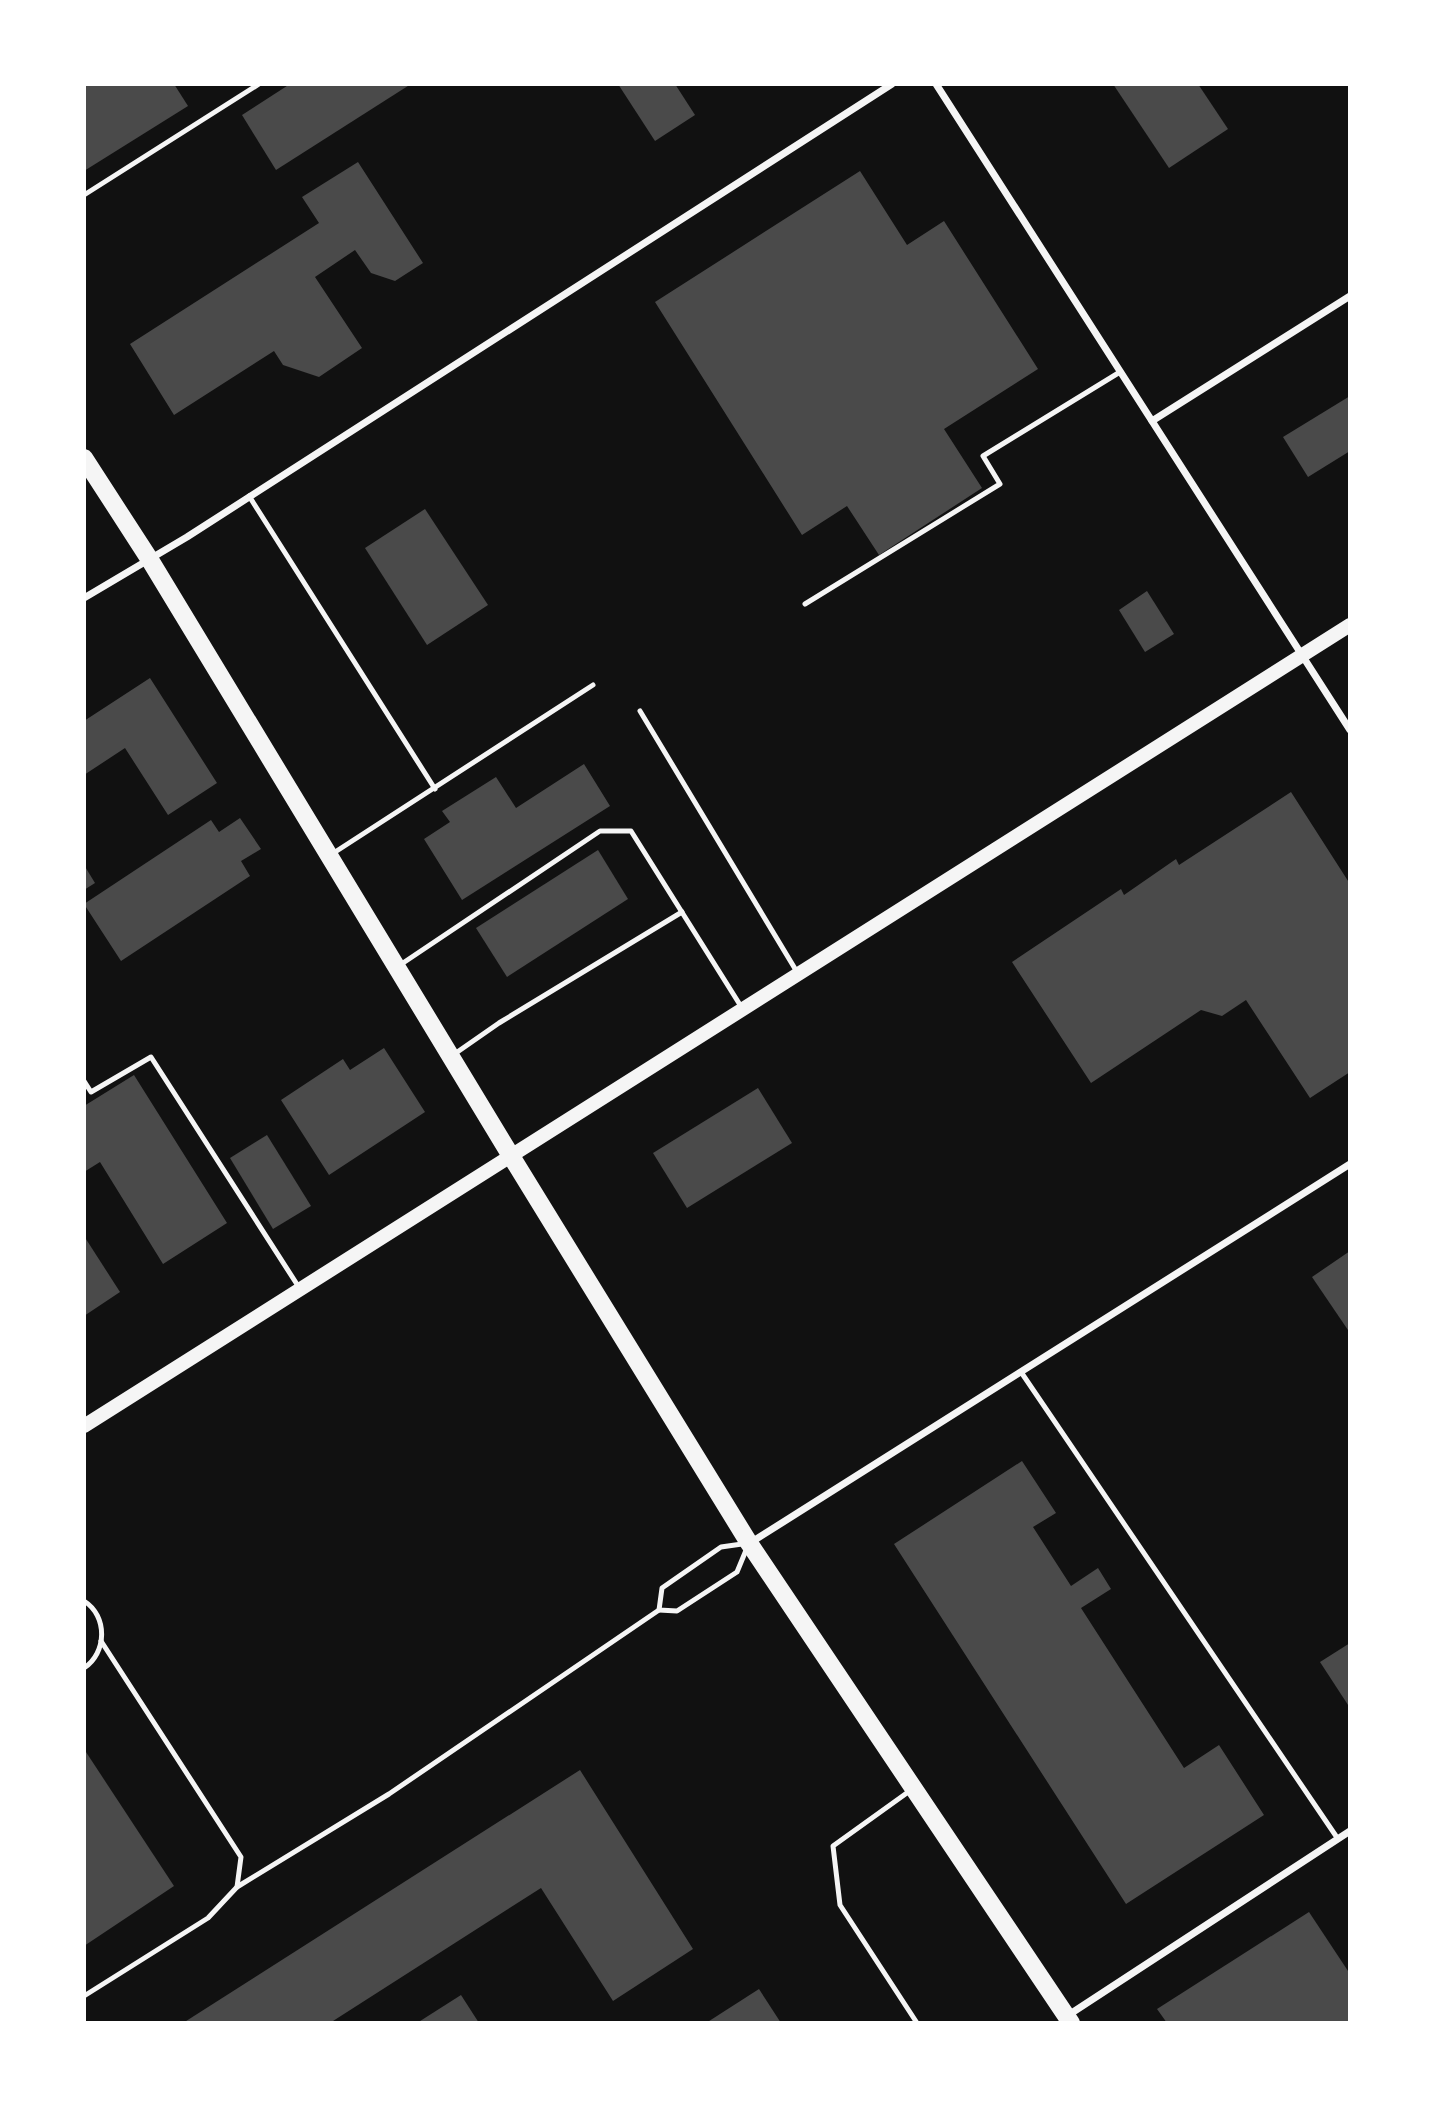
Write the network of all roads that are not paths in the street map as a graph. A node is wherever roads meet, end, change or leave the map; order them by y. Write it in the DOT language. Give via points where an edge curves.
graph roads {
  1 [pos="259,84"];
  2 [pos="892,84"];
  3 [pos="936,84"];
  4 [pos="84,195"];
  5 [pos="1350,296"];
  6 [pos="1120,372"];
  7 [pos="1152,421"];
  8 [pos="84,458"];
  9 [pos="249,496"];
  10 [pos="150,560"];
  11 [pos="84,598"];
  12 [pos="805,604"];
  13 [pos="1350,625"];
  14 [pos="1302,656"];
  15 [pos="593,685"];
  16 [pos="640,711"];
  17 [pos="1350,730"];
  18 [pos="435,789"];
  19 [pos="330,856"];
  20 [pos="682,912"];
  21 [pos="398,967"];
  22 [pos="798,974"];
  23 [pos="742,1009"];
  24 [pos="452,1056"];
  25 [pos="84,1081"];
  26 [pos="511,1156"];
  27 [pos="1350,1164"];
  28 [pos="300,1289"];
  29 [pos="1021,1372"];
  30 [pos="84,1426"];
  31 [pos="749,1543"];
  32 [pos="84,1601"];
  33 [pos="659,1610"];
  34 [pos="102,1641"];
  35 [pos="84,1668"];
  36 [pos="913,1788"];
  37 [pos="1350,1831"];
  38 [pos="1338,1839"];
  39 [pos="237,1887"];
  40 [pos="84,1996"];
  41 [pos="1064,2021"];
  42 [pos="917,2023"];
  1 -- 4 [label="lane"];
  2 -- 9 [label="street"];
  3 -- 6 [label="street"];
  5 -- 7 [label="street"];
  6 -- 7 [label="street"];
  6 -- 12 [label="lane" via="983,456 1000,484"];
  7 -- 14 [label="street"];
  8 -- 10 [label="main road"];
  9 -- 10 [label="street"];
  9 -- 18 [label="lane"];
  10 -- 11 [label="street"];
  10 -- 19 [label="main road"];
  13 -- 14 [label="main road"];
  14 -- 17 [label="street"];
  14 -- 22 [label="main road"];
  15 -- 18 [label="lane"];
  16 -- 22 [label="lane"];
  18 -- 19 [label="lane"];
  19 -- 21 [label="main road"];
  20 -- 21 [label="lane" via="631,831 600,831"];
  20 -- 23 [label="lane"];
  20 -- 24 [label="lane"];
  21 -- 24 [label="main road"];
  22 -- 23 [label="main road"];
  23 -- 26 [label="main road"];
  24 -- 26 [label="main road"];
  25 -- 28 [label="lane" via="91,1092 151,1057"];
  26 -- 28 [label="main road"];
  26 -- 31 [label="main road"];
  27 -- 29 [label="street"];
  28 -- 30 [label="main road"];
  29 -- 31 [label="street"];
  29 -- 38 [label="lane"];
  31 -- 33 [label="lane" via="737,1572 677,1611"];
  31 -- 33 [label="lane" via="721,1547 662,1588"];
  31 -- 36 [label="main road"];
  32 -- 34 [label="lane" via="97,1615"];
  33 -- 39 [label="lane" via="389,1794"];
  34 -- 35 [label="lane"];
  34 -- 39 [label="lane" via="241,1857"];
  36 -- 41 [label="main road"];
  36 -- 42 [label="lane" via="833,1846 839,1905"];
  37 -- 38 [label="street"];
  38 -- 41 [label="street"];
  39 -- 40 [label="lane" via="208,1918"];
}
